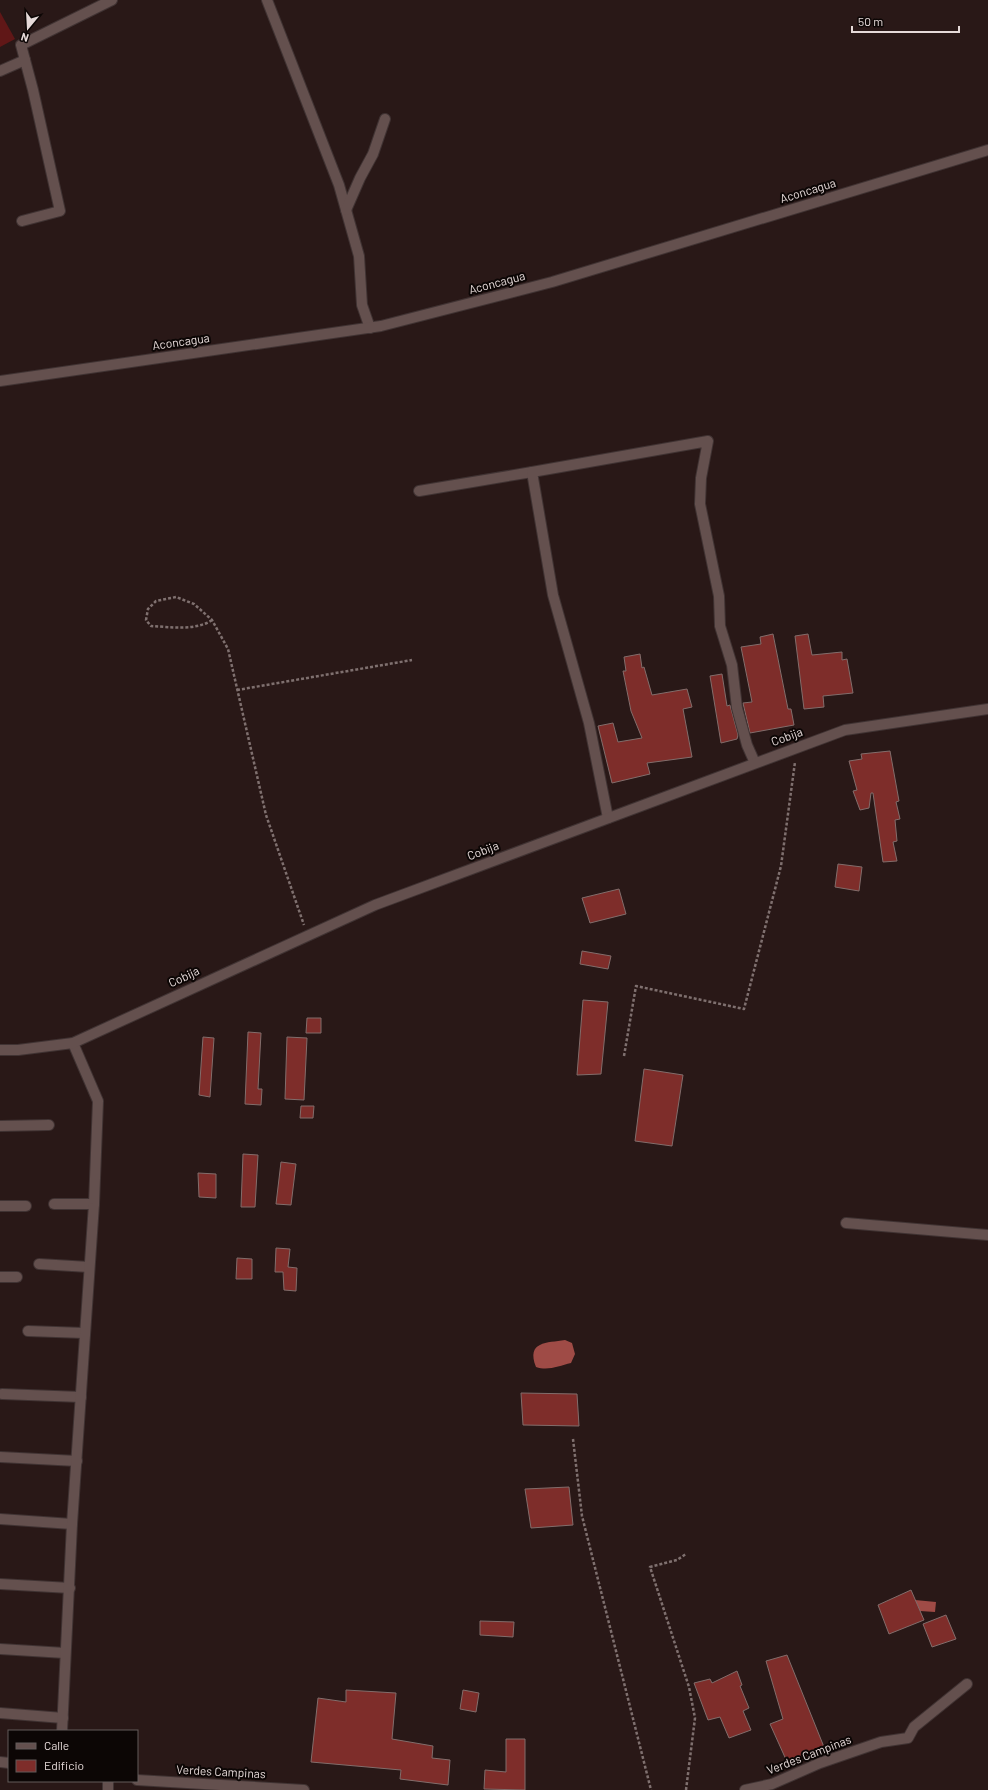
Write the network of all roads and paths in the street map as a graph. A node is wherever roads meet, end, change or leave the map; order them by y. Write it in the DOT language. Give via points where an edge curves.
graph roads {
  1 [pos="112,0"];
  2 [pos="267,0"];
  3 [pos="25,60"];
  4 [pos="0,70"];
  5 [pos="385,119"];
  6 [pos="988,150"];
  7 [pos="346,210"];
  8 [pos="22,221"];
  9 [pos="370,328"];
  10 [pos="0,381"];
  11 [pos="532,472"];
  12 [pos="419,491"];
  13 [pos="212,620"];
  14 [pos="412,660"];
  15 [pos="237,690"];
  16 [pos="988,709"];
  17 [pos="797,747"];
  18 [pos="755,763"];
  19 [pos="608,818"];
  20 [pos="308,935"];
  21 [pos="73,1043"];
  22 [pos="0,1050"];
  23 [pos="624,1056"];
  24 [pos="0,1126"];
  25 [pos="49,1126"];
  26 [pos="54,1204"];
  27 [pos="94,1204"];
  28 [pos="0,1206"];
  29 [pos="26,1206"];
  30 [pos="846,1223"];
  31 [pos="988,1235"];
  32 [pos="39,1264"];
  33 [pos="89,1267"];
  34 [pos="0,1277"];
  35 [pos="17,1277"];
  36 [pos="28,1331"];
  37 [pos="84,1333"];
  38 [pos="2,1394"];
  39 [pos="81,1397"];
  40 [pos="573,1439"];
  41 [pos="0,1457"];
  42 [pos="77,1461"];
  43 [pos="0,1519"];
  44 [pos="72,1524"];
  45 [pos="686,1554"];
  46 [pos="0,1584"];
  47 [pos="70,1588"];
  48 [pos="0,1649"];
  49 [pos="65,1653"];
  50 [pos="967,1684"];
  51 [pos="0,1713"];
  52 [pos="63,1718"];
  53 [pos="62,1730"];
  54 [pos="138,1780"];
  55 [pos="304,1790"];
  56 [pos="651,1790"];
  57 [pos="686,1790"];
  58 [pos="745,1790"];
  1 -- 3 [label="street" via="21,45"];
  2 -- 7 [label="street" via="339,185"];
  3 -- 4 [label="street"];
  3 -- 8 [label="street" via="60,211"];
  5 -- 7 [label="street" via="373,154"];
  6 -- 9 [label="street, Aconcagua" via="552,282"];
  7 -- 9 [label="street" via="359,256 362,304"];
  9 -- 10 [label="street, Aconcagua"];
  11 -- 12 [label="street"];
  11 -- 18 [label="street" via="708,441 701,478 700,504 719,596 720,626 732,665 737,708 747,746"];
  11 -- 19 [label="street" via="553,595 589,723"];
  13 -- 13 [label="path" via="194,604 176,597 156,601 148,609 146,620 151,626 164,627 203,626"];
  13 -- 15 [label="path" via="228,649"];
  14 -- 15 [label="path"];
  15 -- 20 [label="path" via="266,815"];
  16 -- 17 [label="street, Cobija" via="845,730"];
  17 -- 18 [label="street, Cobija"];
  17 -- 23 [label="path" via="781,866 744,1009 636,986"];
  18 -- 19 [label="street, Cobija"];
  19 -- 20 [label="street, Cobija" via="375,905"];
  20 -- 21 [label="street, Cobija"];
  21 -- 22 [label="street, Cobija"];
  21 -- 27 [label="street" via="98,1100"];
  24 -- 25 [label="street"];
  26 -- 27 [label="street"];
  27 -- 33 [label="street"];
  28 -- 29 [label="street"];
  30 -- 31 [label="street"];
  32 -- 33 [label="street"];
  33 -- 37 [label="street"];
  34 -- 35 [label="street"];
  36 -- 37 [label="street"];
  37 -- 39 [label="street"];
  38 -- 39 [label="street"];
  39 -- 42 [label="street"];
  40 -- 56 [label="path" via="582,1516"];
  41 -- 42 [label="street"];
  42 -- 44 [label="street"];
  43 -- 44 [label="street"];
  44 -- 47 [label="street"];
  45 -- 57 [label="path" via="677,1560 650,1567 689,1687 695,1718"];
  46 -- 47 [label="street"];
  47 -- 49 [label="street"];
  48 -- 49 [label="street"];
  49 -- 52 [label="street"];
  50 -- 58 [label="street, Verdes Campinas" via="914,1727 908,1738 880,1742 820,1763 772,1784"];
  51 -- 52 [label="street"];
  52 -- 53 [label="street"];
  54 -- 55 [label="street, Verdes Campinas"];
}
